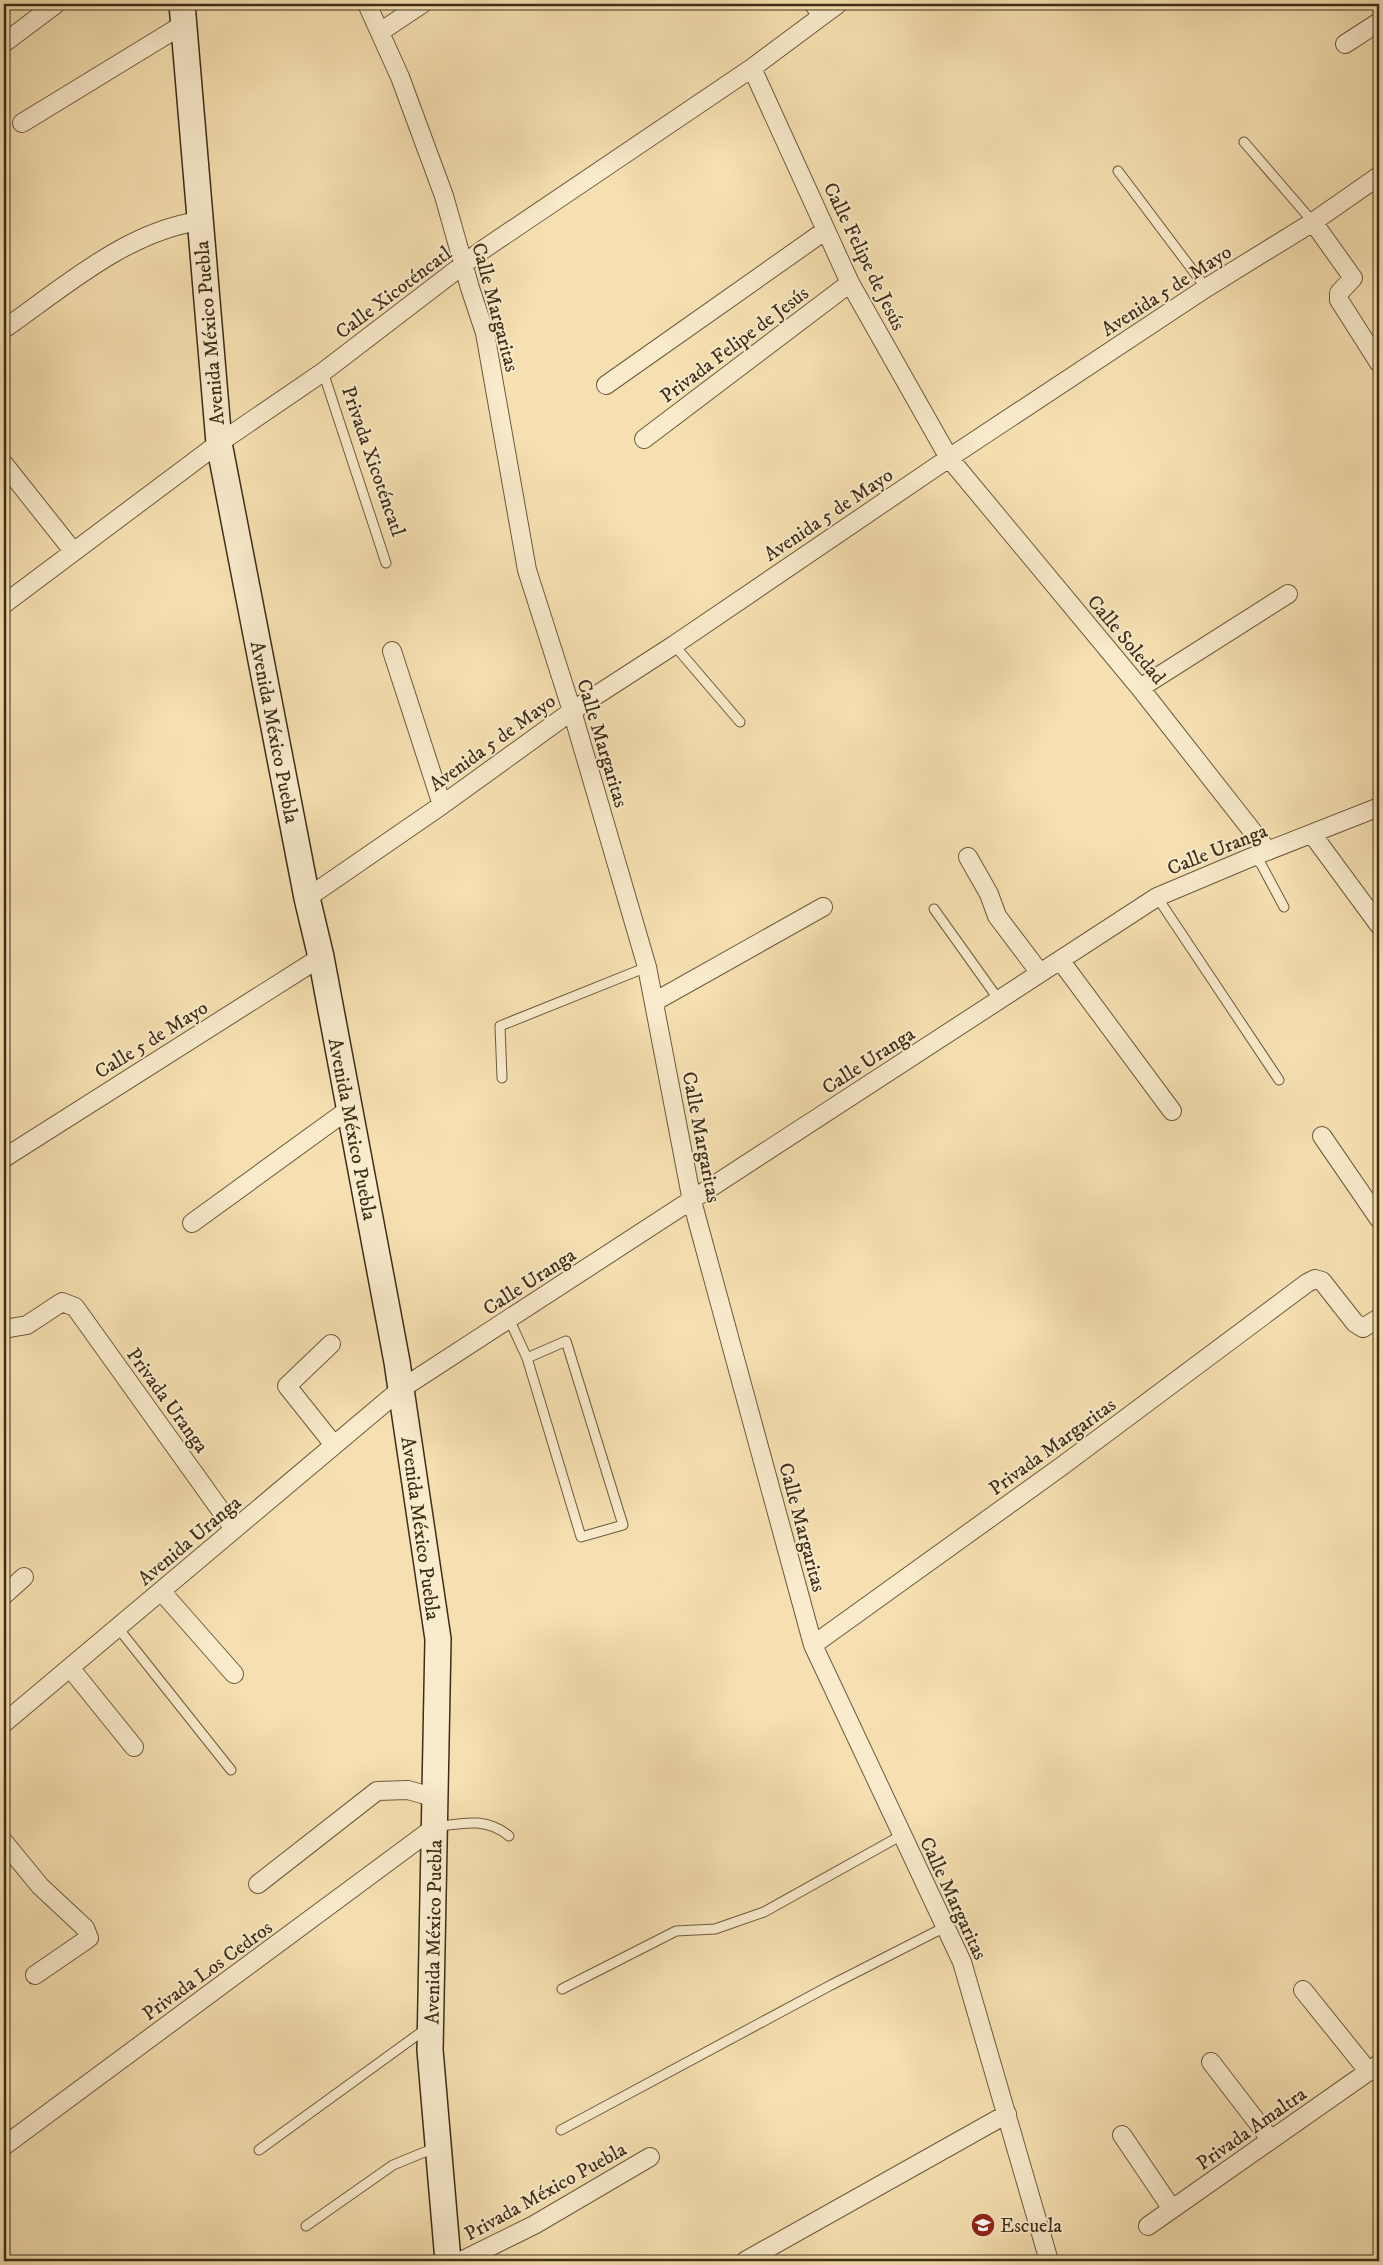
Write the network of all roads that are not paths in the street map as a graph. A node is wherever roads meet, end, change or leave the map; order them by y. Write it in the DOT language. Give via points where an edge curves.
graph roads {
  1 [pos="56,4"];
  2 [pos="367,4"];
  3 [pos="422,4"];
  4 [pos="808,4"];
  5 [pos="838,4"];
  6 [pos="183,14"];
  7 [pos="818,19"];
  8 [pos="1379,22"];
  9 [pos="380,32"];
  10 [pos="4,43"];
  11 [pos="1345,44"];
  12 [pos="752,68"];
  13 [pos="22,122"];
  14 [pos="1244,142"];
  15 [pos="1118,171"];
  16 [pos="1379,176"];
  17 [pos="199,221"];
  18 [pos="1313,222"];
  19 [pos="826,230"];
  20 [pos="463,265"];
  21 [pos="850,283"];
  22 [pos="1206,288"];
  23 [pos="4,329"];
  24 [pos="1379,363"];
  25 [pos="323,372"];
  26 [pos="606,385"];
  27 [pos="644,439"];
  28 [pos="219,443"];
  29 [pos="948,458"];
  30 [pos="4,464"];
  31 [pos="73,551"];
  32 [pos="386,563"];
  33 [pos="1288,594"];
  34 [pos="4,604"];
  35 [pos="674,645"];
  36 [pos="392,651"];
  37 [pos="1140,688"];
  38 [pos="572,711"];
  39 [pos="740,722"];
  40 [pos="442,805"];
  41 [pos="1379,807"];
  42 [pos="1312,834"];
  43 [pos="1260,854"];
  44 [pos="968,857"];
  45 [pos="1157,897"];
  46 [pos="307,898"];
  47 [pos="823,907"];
  48 [pos="1284,907"];
  49 [pos="934,909"];
  50 [pos="1379,925"];
  51 [pos="321,957"];
  52 [pos="1060,960"];
  53 [pos="646,967"];
  54 [pos="1040,973"];
  55 [pos="998,1000"];
  56 [pos="654,1002"];
  57 [pos="502,1078"];
  58 [pos="1279,1080"];
  59 [pos="349,1109"];
  60 [pos="1172,1111"];
  61 [pos="1322,1136"];
  62 [pos="4,1158"];
  63 [pos="692,1201"];
  64 [pos="1379,1219"];
  65 [pos="192,1223"];
  66 [pos="1379,1318"];
  67 [pos="509,1319"];
  68 [pos="4,1329"];
  69 [pos="331,1344"];
  70 [pos="527,1358"];
  71 [pos="401,1389"];
  72 [pos="334,1445"];
  73 [pos="234,1529"];
  74 [pos="24,1577"];
  75 [pos="161,1592"];
  76 [pos="4,1595"];
  77 [pos="118,1628"];
  78 [pos="813,1645"];
  79 [pos="70,1669"];
  80 [pos="234,1674"];
  81 [pos="4,1723"];
  82 [pos="134,1747"];
  83 [pos="231,1770"];
  84 [pos="436,1798"];
  85 [pos="435,1827"];
  86 [pos="902,1835"];
  87 [pos="509,1836"];
  88 [pos="4,1842"];
  89 [pos="258,1884"];
  90 [pos="945,1927"];
  91 [pos="35,1976"];
  92 [pos="562,1989"];
  93 [pos="1303,1990"];
  94 [pos="431,2025"];
  95 [pos="1212,2062"];
  96 [pos="1374,2068"];
  97 [pos="1007,2114"];
  98 [pos="561,2130"];
  99 [pos="1122,2135"];
  100 [pos="1271,2140"];
  101 [pos="4,2146"];
  102 [pos="438,2147"];
  103 [pos="258,2150"];
  104 [pos="650,2157"];
  105 [pos="1172,2209"];
  106 [pos="306,2226"];
  107 [pos="1148,2226"];
  108 [pos="448,2261"];
  109 [pos="461,2261"];
  110 [pos="745,2261"];
  111 [pos="1049,2261"];
  1 -- 10 [label="street"];
  2 -- 9 [label="street, Calle Margaritas"];
  3 -- 9 [label="street"];
  4 -- 7 [label="lane"];
  5 -- 7 [label="street, Calle Xicoténcatl"];
  6 -- 13 [label="street"];
  6 -- 17 [label="main road, Avenida México Puebla"];
  7 -- 12 [label="street, Calle Xicoténcatl"];
  8 -- 11 [label="street"];
  9 -- 20 [label="street, Calle Margaritas" via="444,196"];
  12 -- 19 [label="street, Calle Felipe de Jesús"];
  12 -- 20 [label="street, Calle Xicoténcatl"];
  14 -- 18 [label="lane"];
  15 -- 22 [label="lane"];
  16 -- 18 [label="street, Avenida 5 de Mayo"];
  17 -- 23 [label="street" via="176,224 124,246"];
  17 -- 28 [label="main road, Avenida México Puebla"];
  18 -- 22 [label="street, Avenida 5 de Mayo"];
  18 -- 24 [label="street" via="1353,278 1339,293 1339,300"];
  19 -- 21 [label="street, Calle Felipe de Jesús"];
  19 -- 26 [label="street"];
  20 -- 25 [label="street, Calle Xicoténcatl"];
  20 -- 38 [label="street, Calle Margaritas" via="485,333 527,570"];
  21 -- 27 [label="street, Privada Felipe de Jesús"];
  21 -- 29 [label="street, Calle Felipe de Jesús"];
  22 -- 29 [label="street, Avenida 5 de Mayo"];
  25 -- 28 [label="street, Calle Xicoténcatl"];
  25 -- 32 [label="lane, Privada Xicoténcatl"];
  28 -- 31 [label="street, Calle Xicoténcatl"];
  28 -- 46 [label="main road, Avenida México Puebla"];
  29 -- 35 [label="street, Avenida 5 de Mayo"];
  29 -- 37 [label="street, Calle Soledad"];
  30 -- 31 [label="street"];
  31 -- 34 [label="street, Calle Xicoténcatl"];
  33 -- 37 [label="street"];
  35 -- 38 [label="street, Avenida 5 de Mayo"];
  35 -- 39 [label="lane"];
  36 -- 40 [label="street"];
  37 -- 43 [label="street, Calle Soledad"];
  38 -- 40 [label="street, Avenida 5 de Mayo"];
  38 -- 53 [label="street, Calle Margaritas"];
  40 -- 46 [label="street, Avenida 5 de Mayo"];
  41 -- 42 [label="street, Calle Uranga"];
  42 -- 43 [label="street, Calle Uranga"];
  42 -- 50 [label="street"];
  43 -- 45 [label="street, Calle Uranga"];
  43 -- 48 [label="lane" via="1261,864"];
  44 -- 54 [label="street" via="998,916"];
  45 -- 52 [label="street, Calle Uranga"];
  45 -- 58 [label="lane"];
  46 -- 51 [label="main road, Avenida México Puebla"];
  47 -- 56 [label="street"];
  49 -- 55 [label="lane"];
  51 -- 59 [label="main road, Avenida México Puebla"];
  51 -- 62 [label="street, Calle 5 de Mayo"];
  52 -- 54 [label="street, Calle Uranga"];
  52 -- 60 [label="street"];
  53 -- 56 [label="street, Calle Margaritas"];
  53 -- 57 [label="lane" via="500,1026"];
  54 -- 55 [label="street, Calle Uranga"];
  55 -- 63 [label="street, Calle Uranga"];
  56 -- 63 [label="street, Calle Margaritas"];
  59 -- 65 [label="street"];
  59 -- 71 [label="main road, Avenida México Puebla"];
  61 -- 64 [label="street"];
  63 -- 67 [label="street, Calle Uranga"];
  63 -- 78 [label="street, Calle Margaritas"];
  66 -- 78 [label="street, Privada Margaritas" via="1363,1328 1355,1323 1322,1281 1315,1279"];
  67 -- 70 [label="lane"];
  67 -- 71 [label="street, Calle Uranga"];
  68 -- 73 [label="street, Privada Uranga" via="27,1325 62,1302 74,1307"];
  69 -- 72 [label="street" via="287,1386"];
  70 -- 70 [label="lane" via="566,1342 622,1525 581,1537"];
  71 -- 72 [label="street, Avenida Uranga"];
  71 -- 84 [label="main road, Avenida México Puebla" via="438,1639"];
  72 -- 73 [label="street, Avenida Uranga"];
  73 -- 75 [label="street, Avenida Uranga"];
  74 -- 76 [label="street"];
  75 -- 77 [label="street, Avenida Uranga"];
  75 -- 80 [label="street"];
  77 -- 79 [label="street, Avenida Uranga"];
  77 -- 83 [label="lane"];
  78 -- 86 [label="street, Calle Margaritas"];
  79 -- 81 [label="street, Avenida Uranga"];
  79 -- 82 [label="street"];
  84 -- 85 [label="main road, Avenida México Puebla"];
  84 -- 89 [label="street" via="408,1790 377,1791"];
  85 -- 87 [label="lane" via="474,1822 498,1826"];
  85 -- 94 [label="main road, Avenida México Puebla"];
  85 -- 101 [label="street, Privada Los Cedros"];
  86 -- 90 [label="street, Calle Margaritas"];
  86 -- 92 [label="lane" via="764,1912 715,1929 676,1931"];
  88 -- 91 [label="street" via="40,1886 85,1928 89,1938"];
  90 -- 97 [label="street, Calle Margaritas" via="962,1962"];
  90 -- 98 [label="lane"];
  93 -- 96 [label="street"];
  94 -- 102 [label="main road, Avenida México Puebla"];
  94 -- 103 [label="lane"];
  95 -- 100 [label="street"];
  96 -- 100 [label="street, Privada Amaltra"];
  97 -- 110 [label="street"];
  97 -- 111 [label="street, Calle Margaritas"];
  99 -- 105 [label="street"];
  100 -- 105 [label="street, Privada Amaltra"];
  102 -- 106 [label="lane" via="393,2165"];
  102 -- 108 [label="main road, Avenida México Puebla"];
  104 -- 109 [label="street, Privada México Puebla" via="534,2225"];
  105 -- 107 [label="street, Privada Amaltra"];
}
